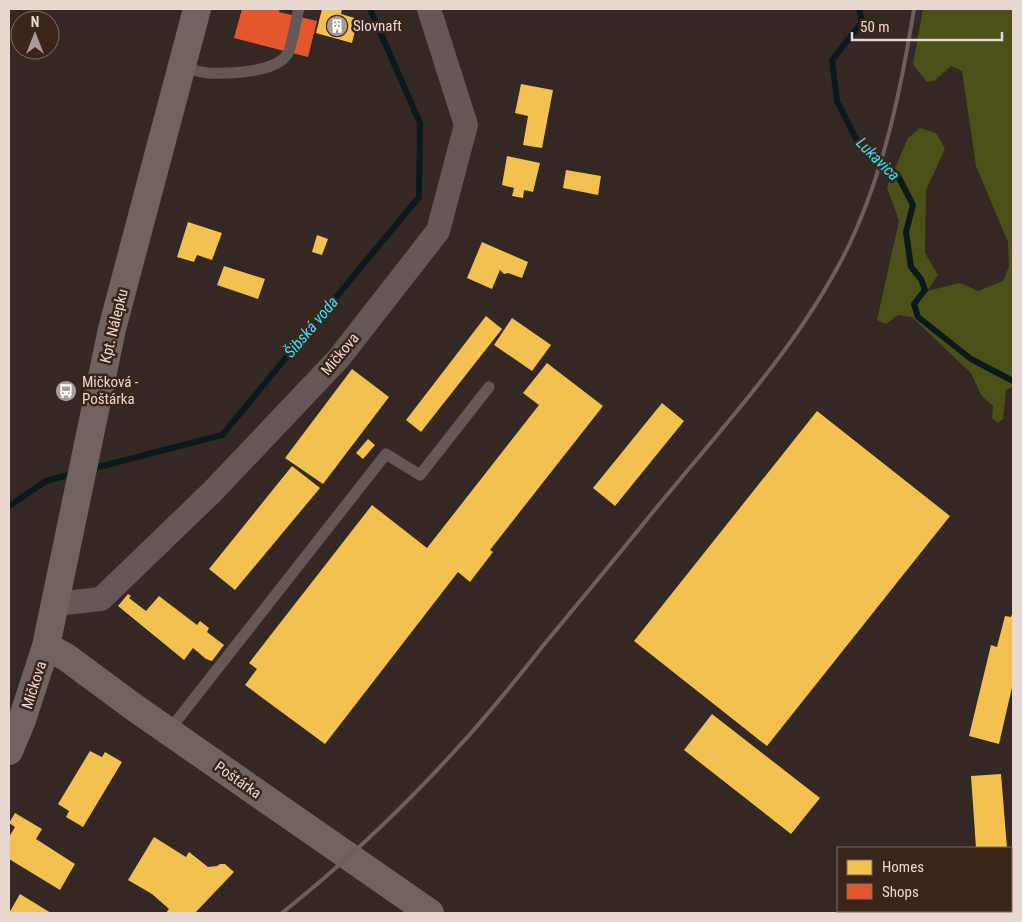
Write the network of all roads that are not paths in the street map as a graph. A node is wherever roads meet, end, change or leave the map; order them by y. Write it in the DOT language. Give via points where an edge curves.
graph roads {
  1 [pos="197,9"];
  2 [pos="299,9"];
  3 [pos="428,9"];
  4 [pos="182,68"];
  5 [pos="489,387"];
  6 [pos="55,604"];
  7 [pos="46,646"];
  8 [pos="167,730"];
  9 [pos="9,751"];
  10 [pos="430,913"];
  1 -- 4 [label="main road, Kpt. Nálepku"];
  2 -- 4 [label="lane" via="288,54 277,63 262,69 230,73"];
  3 -- 6 [label="street, Mičkova" via="466,125 438,231 339,358 212,492 100,599"];
  4 -- 6 [label="main road, Kpt. Nálepku" via="112,330"];
  5 -- 8 [label="lane" via="420,475 386,454"];
  6 -- 7 [label="main road, Kpt. Nálepku"];
  7 -- 8 [label="main road, Poštárka"];
  7 -- 9 [label="main road, Mičkova"];
  8 -- 10 [label="main road, Poštárka"];
}
